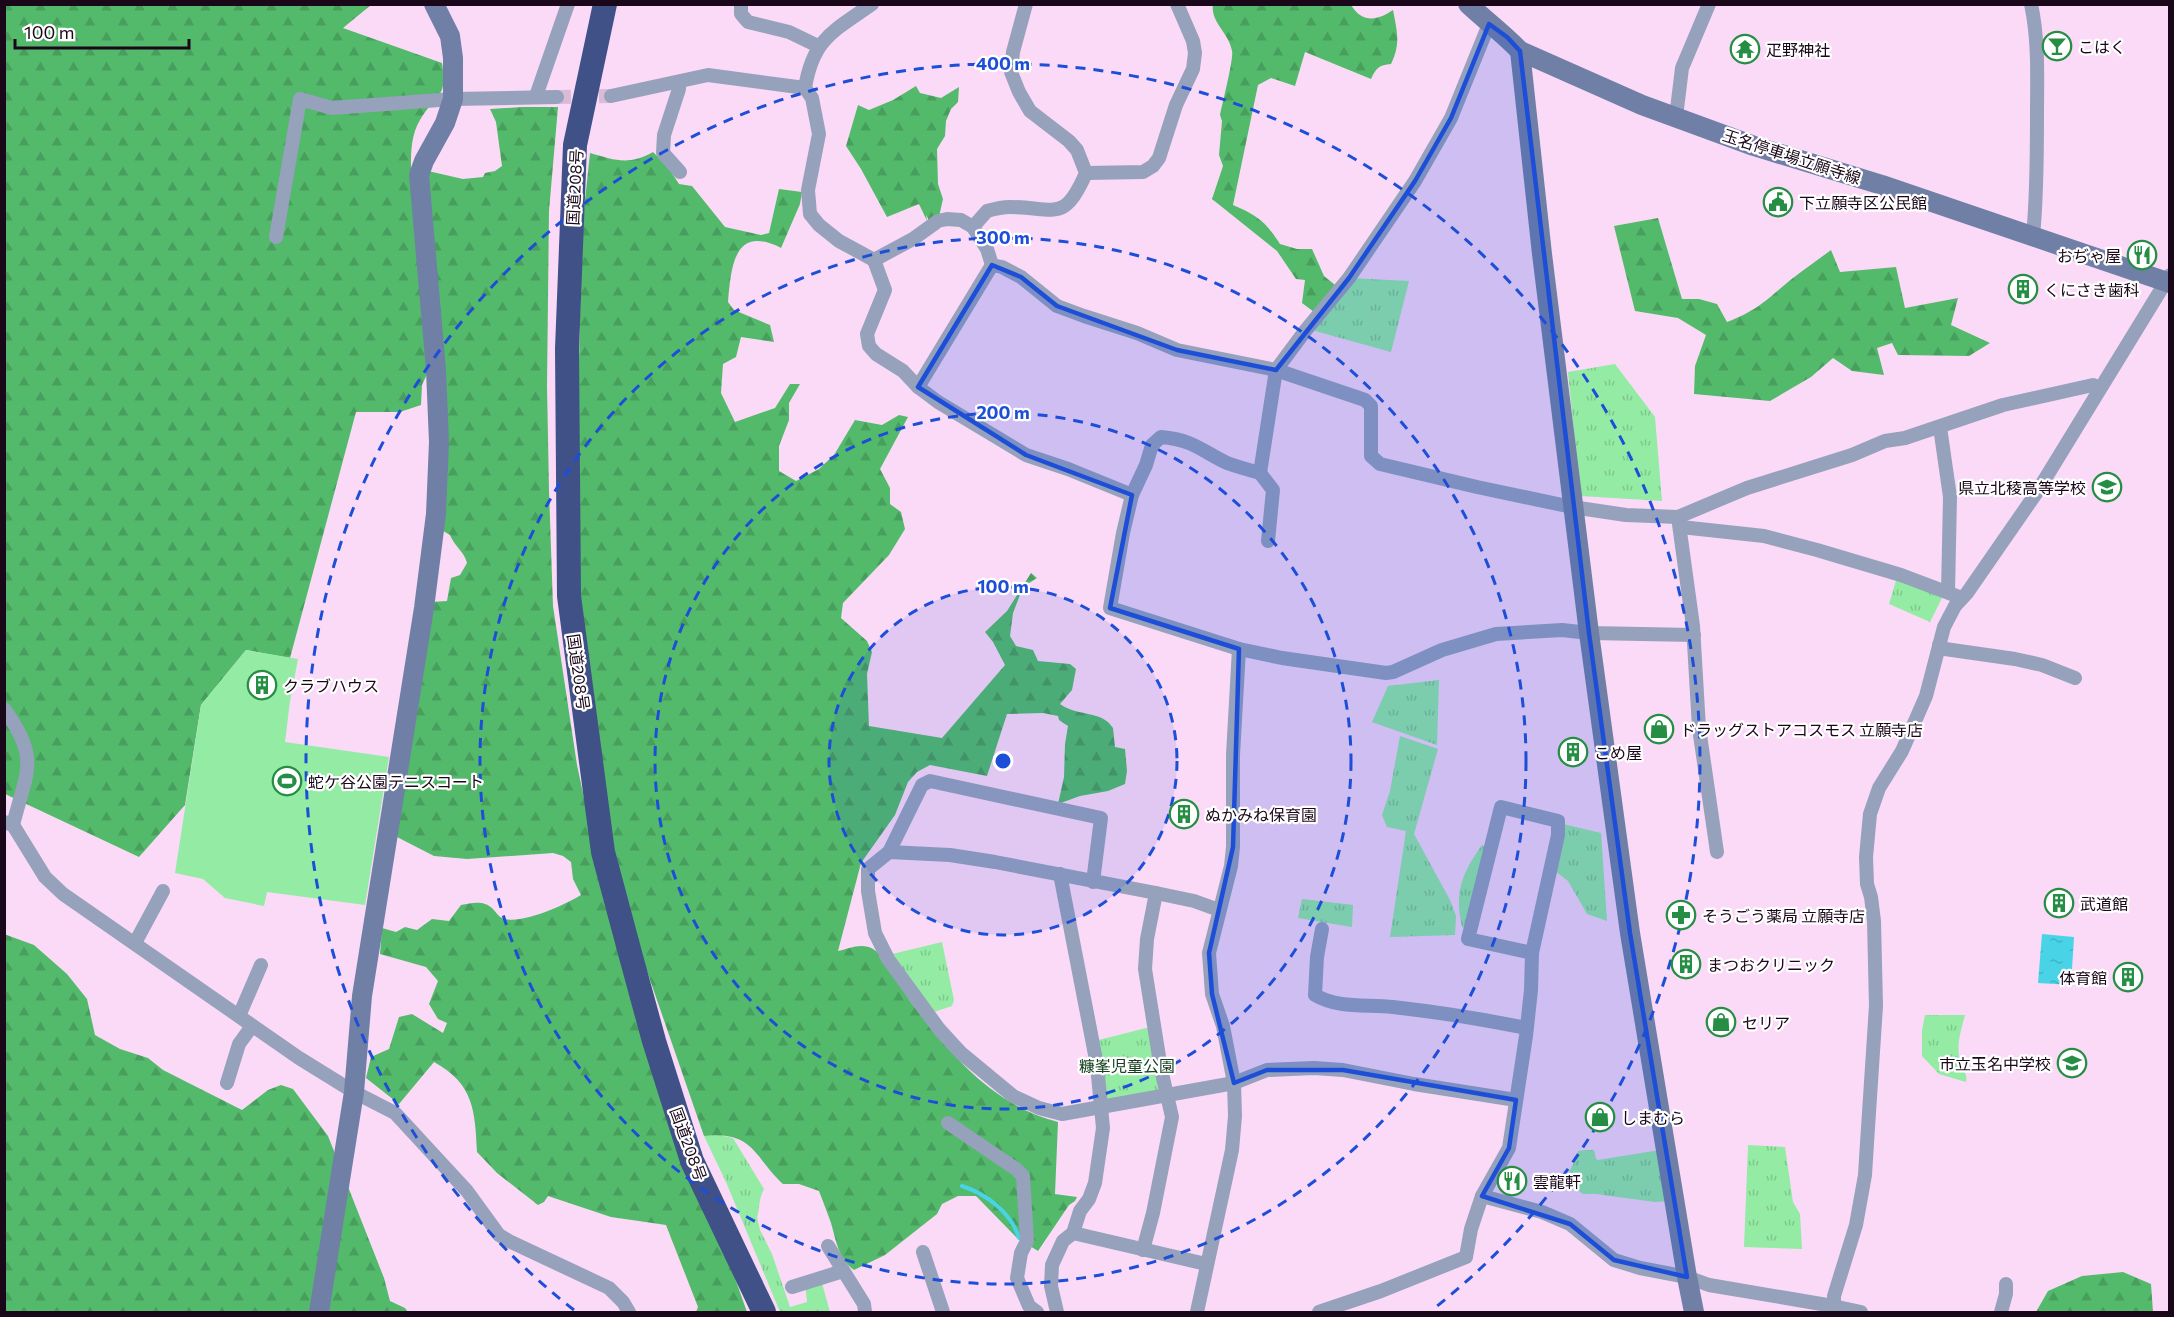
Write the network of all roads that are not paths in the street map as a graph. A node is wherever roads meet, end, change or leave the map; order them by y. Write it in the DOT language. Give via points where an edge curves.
graph roads {
  1 [pos="435,4"];
  2 [pos="568,4"];
  3 [pos="605,4"];
  4 [pos="741,4"];
  5 [pos="872,4"];
  6 [pos="1026,4"];
  7 [pos="1177,4"];
  8 [pos="1468,4"];
  9 [pos="1709,4"];
  10 [pos="2031,4"];
  11 [pos="1489,24"];
  12 [pos="818,46"];
  13 [pos="1520,51"];
  14 [pos="679,82"];
  15 [pos="805,88"];
  16 [pos="536,96"];
  17 [pos="611,96"];
  18 [pos="557,97"];
  19 [pos="453,99"];
  20 [pos="1676,117"];
  21 [pos="680,172"];
  22 [pos="1086,173"];
  23 [pos="973,227"];
  24 [pos="2033,236"];
  25 [pos="276,237"];
  26 [pos="874,260"];
  27 [pos="992,264"];
  28 [pos="2168,280"];
  29 [pos="1276,370"];
  30 [pos="918,387"];
  31 [pos="2100,388"];
  32 [pos="1940,427"];
  33 [pos="1260,473"];
  34 [pos="1132,495"];
  35 [pos="1572,507"];
  36 [pos="1679,522"];
  37 [pos="1268,541"];
  38 [pos="1948,592"];
  39 [pos="1962,598"];
  40 [pos="1589,633"];
  41 [pos="1694,635"];
  42 [pos="1939,645"];
  43 [pos="1239,649"];
  44 [pos="2075,678"];
  45 [pos="4,709"];
  46 [pos="9,823"];
  47 [pos="889,852"];
  48 [pos="1717,852"];
  49 [pos="1060,874"];
  50 [pos="1093,882"];
  51 [pos="163,891"];
  52 [pos="1156,893"];
  53 [pos="1219,910"];
  54 [pos="1322,929"];
  55 [pos="135,943"];
  56 [pos="1532,954"];
  57 [pos="261,965"];
  58 [pos="238,1016"];
  59 [pos="252,1026"];
  60 [pos="1526,1028"];
  61 [pos="227,1083"];
  62 [pos="1234,1083"];
  63 [pos="354,1092"];
  64 [pos="1167,1095"];
  65 [pos="1516,1100"];
  66 [pos="1103,1107"];
  67 [pos="948,1123"];
  68 [pos="1482,1196"];
  69 [pos="1073,1233"];
  70 [pos="828,1246"];
  71 [pos="1143,1250"];
  72 [pos="923,1252"];
  73 [pos="1206,1264"];
  74 [pos="843,1271"];
  75 [pos="1687,1278"];
  76 [pos="2006,1284"];
  77 [pos="792,1287"];
  78 [pos="1834,1309"];
  79 [pos="319,1312"];
  80 [pos="629,1312"];
  81 [pos="764,1312"];
  82 [pos="865,1312"];
  83 [pos="943,1312"];
  84 [pos="1037,1312"];
  85 [pos="1057,1312"];
  86 [pos="1197,1312"];
  87 [pos="1319,1312"];
  88 [pos="1694,1312"];
  89 [pos="1861,1312"];
  90 [pos="2001,1312"];
  1 -- 19 [label="street" via="450,36"];
  2 -- 16 [label="street"];
  3 -- 81 [label="highway, 国道208号" via="575,145 567,349 569,596 603,852 630,953 692,1161"];
  4 -- 12 [label="street" via="741,14 748,22 789,32"];
  5 -- 12 [label="street"];
  6 -- 22 [label="street" via="1011,72 1030,111 1069,141"];
  7 -- 22 [label="street" via="1193,41 1194,61 1159,158 1143,172"];
  8 -- 11 [label="street, 玉名停車場立願寺線"];
  9 -- 20 [label="street" via="1682,68"];
  10 -- 24 [label="street" via="2037,71 2037,196"];
  11 -- 13 [label="street, 玉名停車場立願寺線"];
  11 -- 29 [label="street" via="1451,118 1415,181 1349,279"];
  12 -- 15 [label="street" via="808,68"];
  13 -- 20 [label="street, 玉名停車場立願寺線"];
  13 -- 35 [label="street"];
  14 -- 15 [label="street" via="708,75"];
  14 -- 17 [label="street"];
  14 -- 21 [label="street" via="663,135 663,153"];
  15 -- 26 [label="street" via="812,98 819,134 808,190 810,214 839,241"];
  16 -- 18 [label="street"];
  16 -- 19 [label="street"];
  19 -- 25 [label="street" via="332,108 300,99"];
  19 -- 63 [label="street" via="419,175 436,370 436,514 362,996"];
  20 -- 24 [label="street, 玉名停車場立願寺線"];
  22 -- 23 [label="street" via="1074,198 1058,210 1009,207 987,211"];
  23 -- 26 [label="street" via="962,220 938,221"];
  23 -- 27 [label="street"];
  24 -- 28 [label="street, 玉名停車場立願寺線"];
  26 -- 30 [label="street" via="885,290 867,334 869,346"];
  27 -- 29 [label="street" via="1021,277 1057,306 1177,350"];
  27 -- 30 [label="street"];
  28 -- 31 [label="street"];
  29 -- 33 [label="street"];
  29 -- 35 [label="street" via="1365,400 1371,406 1371,456 1380,464"];
  30 -- 34 [label="street" via="1026,455"];
  31 -- 32 [label="street" via="2093,385 2003,405"];
  31 -- 39 [label="street" via="2037,492"];
  32 -- 36 [label="street" via="1885,441 1747,488"];
  32 -- 38 [label="street" via="1950,497"];
  33 -- 34 [label="street" via="1227,463 1193,443 1161,437 1152,445"];
  33 -- 37 [label="street" via="1273,490"];
  34 -- 43 [label="street" via="1110,608"];
  35 -- 36 [label="street"];
  35 -- 40 [label="street"];
  36 -- 38 [label="street" via="1764,536"];
  36 -- 41 [label="street"];
  38 -- 39 [label="street"];
  39 -- 42 [label="street" via="1944,627"];
  40 -- 41 [label="street"];
  40 -- 43 [label="street" via="1562,630 1496,634 1386,673"];
  40 -- 75 [label="street" via="1630,933"];
  41 -- 48 [label="street" via="1699,728"];
  42 -- 44 [label="street" via="2042,665"];
  42 -- 78 [label="street" via="1926,696 1902,752 1879,788 1870,814 1866,857 1874,921 1876,1006 1866,1154 1857,1225 1834,1296"];
  43 -- 53 [label="street" via="1233,847"];
  45 -- 46 [label="street" via="27,748 29,771"];
  46 -- 55 [label="street" via="45,877 63,894"];
  47 -- 49 [label="street" via="950,855"];
  47 -- 50 [label="street" via="922,785 930,781 1101,818"];
  47 -- 66 [label="street" via="868,869 875,933 888,959 939,1029 961,1053 1013,1096 1062,1114"];
  49 -- 50 [label="street"];
  49 -- 66 [label="street"];
  50 -- 52 [label="street"];
  51 -- 55 [label="street"];
  52 -- 53 [label="street"];
  52 -- 64 [label="street" via="1145,969"];
  53 -- 62 [label="street" via="1209,953 1212,994"];
  54 -- 60 [label="street" via="1315,995 1324,1000"];
  55 -- 58 [label="street"];
  56 -- 56 [label="street" via="1468,939 1501,807 1558,821"];
  56 -- 60 [label="street"];
  57 -- 58 [label="street"];
  58 -- 59 [label="street"];
  59 -- 61 [label="street" via="239,1044"];
  59 -- 63 [label="street"];
  60 -- 65 [label="street"];
  62 -- 64 [label="street"];
  62 -- 65 [label="street" via="1267,1070 1343,1070"];
  62 -- 73 [label="street" via="1232,1150"];
  63 -- 79 [label="street"];
  63 -- 80 [label="street" via="395,1113 467,1191 499,1235 609,1288"];
  64 -- 66 [label="street"];
  64 -- 71 [label="street" via="1172,1117"];
  65 -- 68 [label="street" via="1509,1148"];
  66 -- 69 [label="street" via="1095,1183"];
  67 -- 84 [label="street" via="1023,1176 1027,1241 1017,1278 1029,1306"];
  68 -- 75 [label="street" via="1570,1224 1614,1260"];
  68 -- 87 [label="street" via="1466,1257"];
  69 -- 71 [label="street"];
  69 -- 85 [label="street" via="1063,1241 1052,1265 1051,1286"];
  70 -- 74 [label="street"];
  71 -- 73 [label="street"];
  72 -- 83 [label="street"];
  73 -- 86 [label="street"];
  74 -- 77 [label="street"];
  74 -- 82 [label="street"];
  75 -- 78 [label="street"];
  75 -- 88 [label="street"];
  76 -- 90 [label="street"];
  78 -- 89 [label="street"];
}
